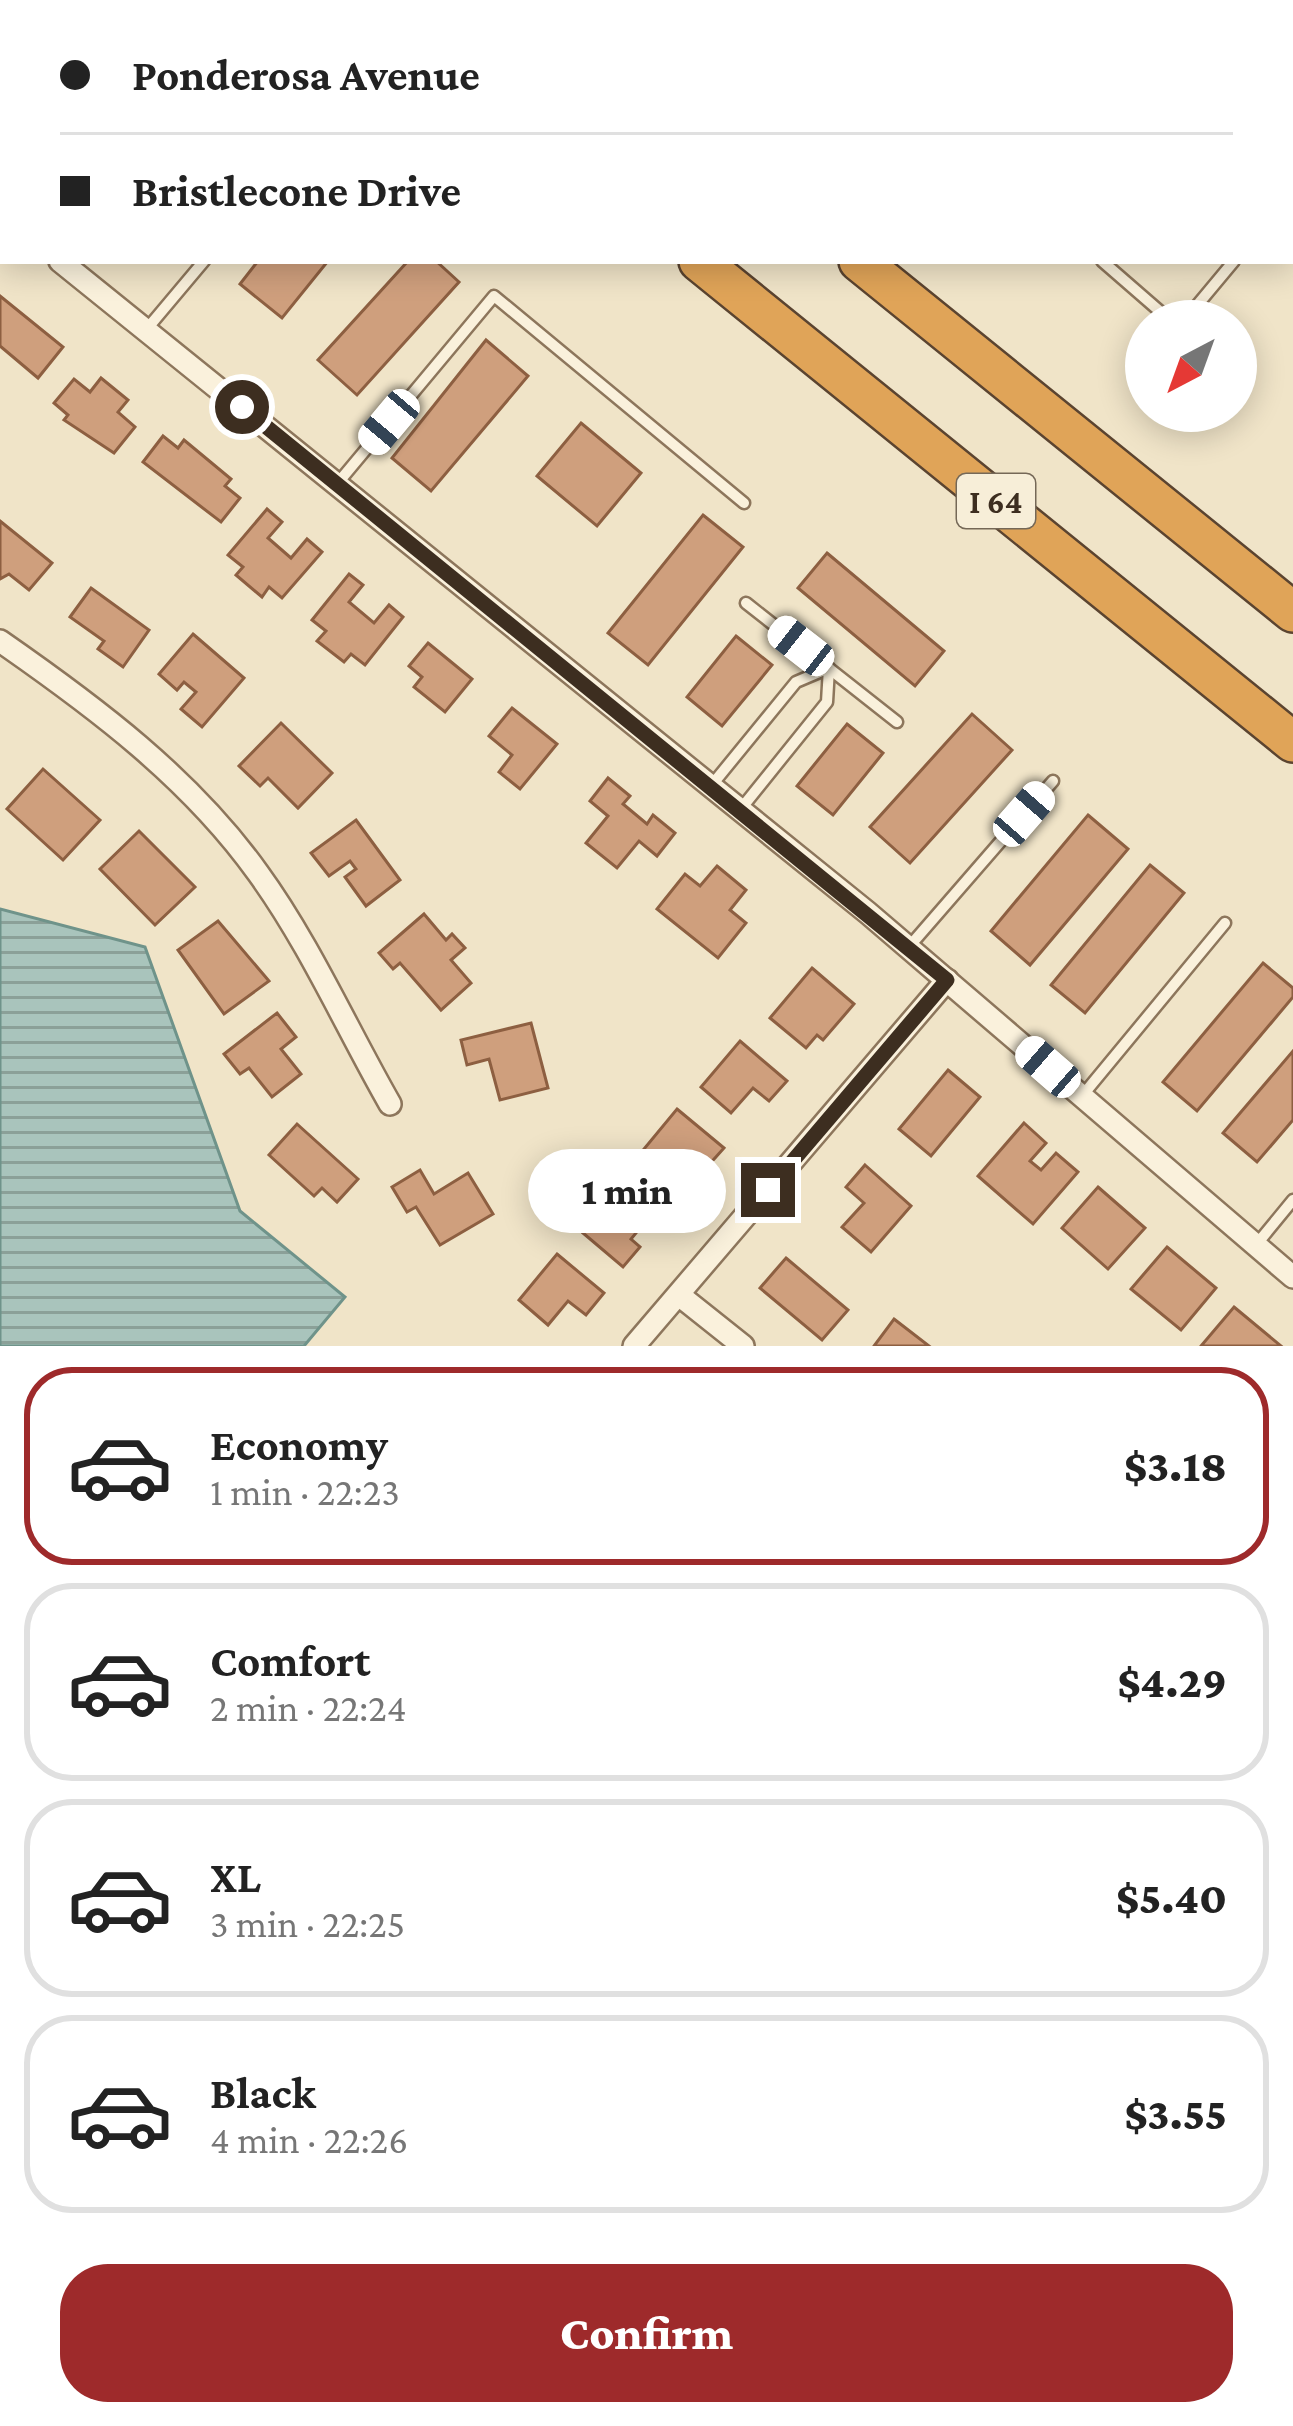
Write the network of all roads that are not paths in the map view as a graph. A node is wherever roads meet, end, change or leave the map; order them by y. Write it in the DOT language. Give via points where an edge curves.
graph roads {
  1 [pos="64,264"];
  2 [pos="201,264"];
  3 [pos="703,264"];
  4 [pos="863,264"];
  5 [pos="1105,264"];
  6 [pos="1232,264"];
  7 [pos="1147,300"];
  8 [pos="1202,300"];
  9 [pos="146,330"];
  10 [pos="337,484"];
  11 [pos="744,502"];
  12 [pos="746,603"];
  13 [pos="1293,612"];
  14 [pos="0,640"];
  15 [pos="829,668"];
  16 [pos="897,722"];
  17 [pos="1293,742"];
  18 [pos="1053,781"];
  19 [pos="711,786"];
  20 [pos="740,810"];
  21 [pos="1225,923"];
  22 [pos="908,948"];
  23 [pos="947,980"];
  24 [pos="1082,1096"];
  25 [pos="390,1104"];
  26 [pos="1293,1200"];
  27 [pos="1256,1245"];
  28 [pos="1293,1277"];
  29 [pos="679,1295"];
  30 [pos="634,1346"];
  31 [pos="743,1346"];
  1 -- 9 [label="street"];
  2 -- 9 [label="lane"];
  3 -- 17 [label="highway, I 64"];
  4 -- 13 [label="highway"];
  5 -- 7 [label="lane"];
  6 -- 8 [label="lane"];
  9 -- 10 [label="street"];
  10 -- 11 [label="lane" via="494,296"];
  10 -- 19 [label="street"];
  12 -- 15 [label="lane"];
  14 -- 25 [label="street" via="107,716 259,874"];
  15 -- 16 [label="lane"];
  15 -- 19 [label="lane" via="796,682"];
  15 -- 20 [label="lane" via="827,702"];
  18 -- 22 [label="lane"];
  19 -- 20 [label="street"];
  20 -- 22 [label="street"];
  21 -- 24 [label="lane"];
  22 -- 23 [label="street"];
  23 -- 24 [label="street"];
  23 -- 29 [label="street"];
  24 -- 27 [label="street"];
  26 -- 27 [label="lane"];
  27 -- 28 [label="street"];
  29 -- 30 [label="street"];
  29 -- 31 [label="street"];
}
